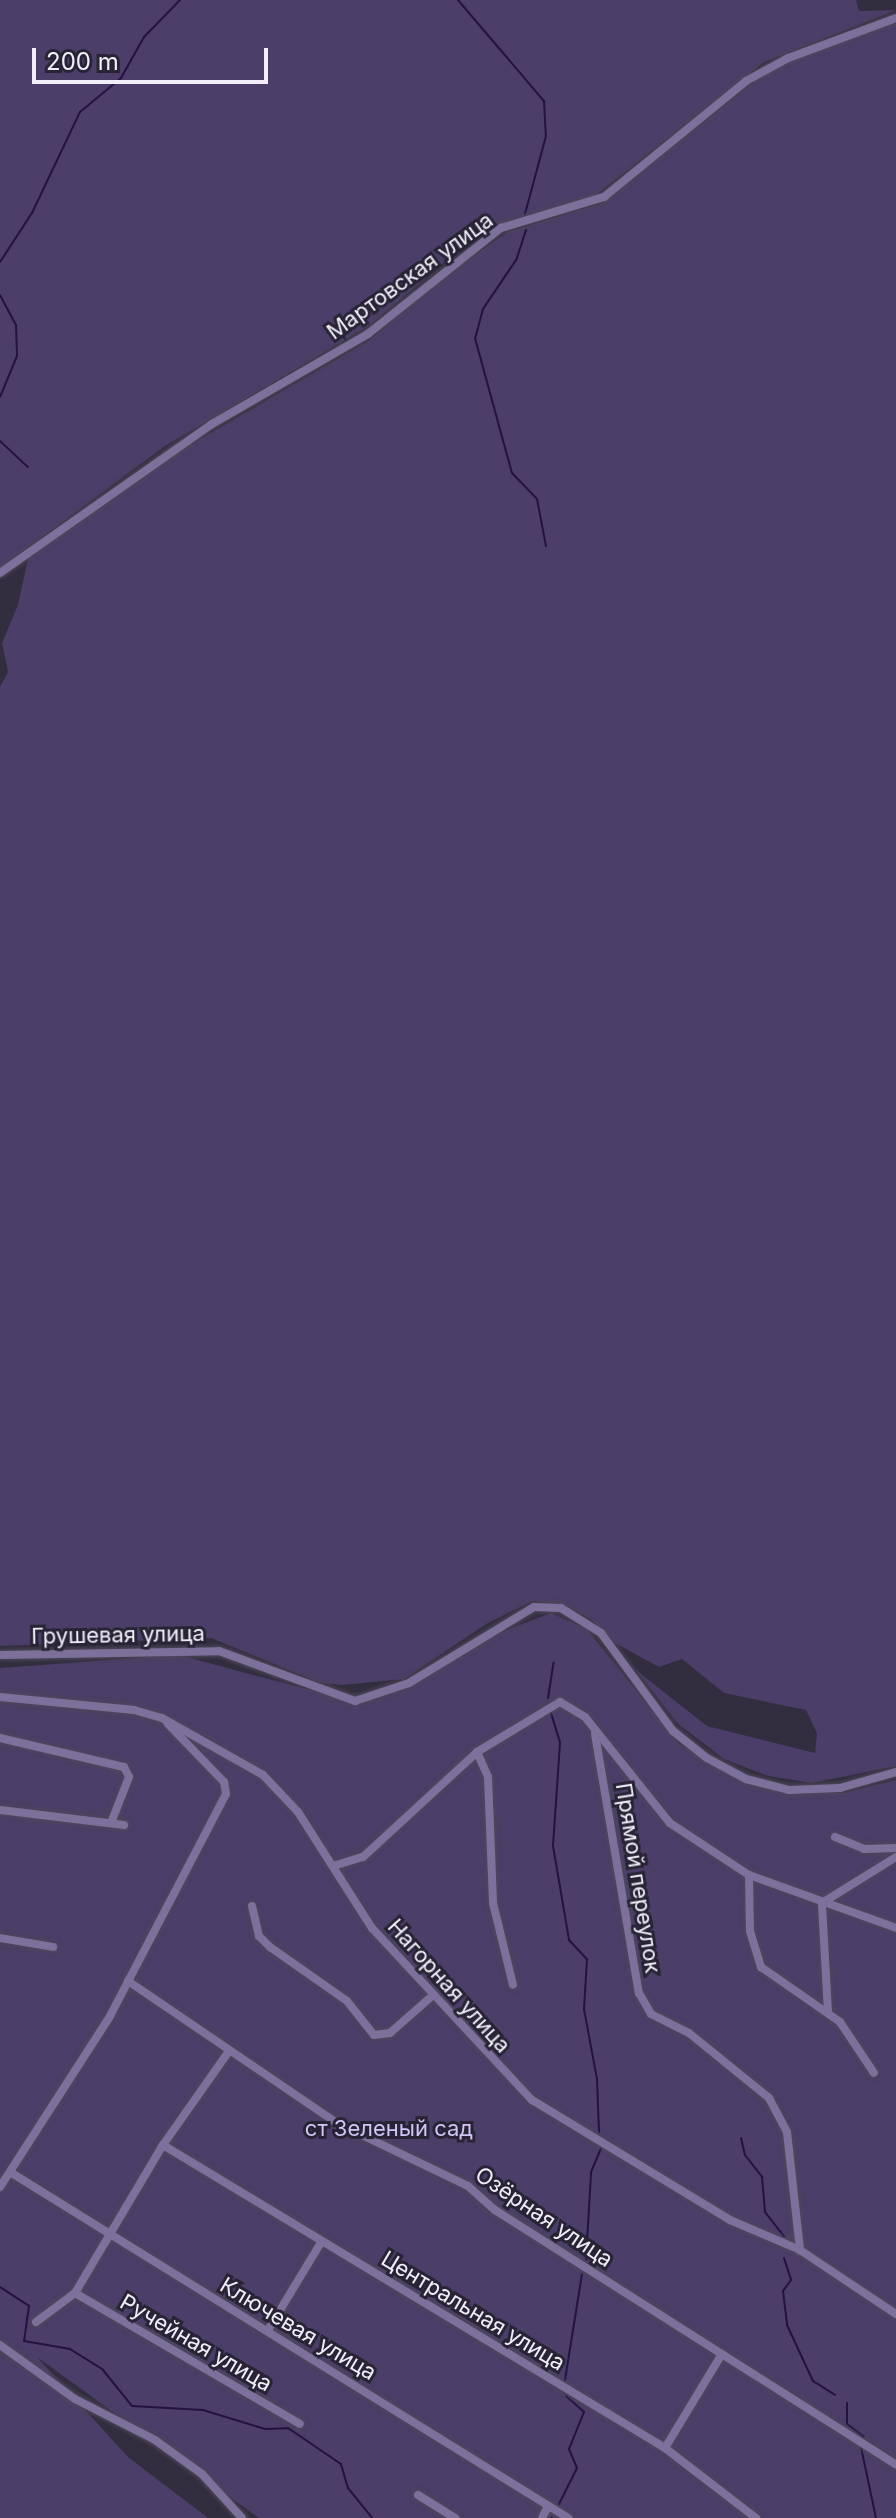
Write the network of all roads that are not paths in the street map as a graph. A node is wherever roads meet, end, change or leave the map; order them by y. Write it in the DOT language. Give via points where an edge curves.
graph roads {
  1 [pos="896,18"];
  2 [pos="0,573"];
  3 [pos="0,1655"];
  4 [pos="0,1697"];
  5 [pos="162,1718"];
  6 [pos="594,1729"];
  7 [pos="0,1738"];
  8 [pos="477,1752"];
  9 [pos="896,1772"];
  10 [pos="0,1810"];
  11 [pos="111,1823"];
  12 [pos="124,1825"];
  13 [pos="835,1837"];
  14 [pos="896,1848"];
  15 [pos="896,1857"];
  16 [pos="333,1866"];
  17 [pos="749,1875"];
  18 [pos="822,1903"];
  19 [pos="252,1906"];
  20 [pos="896,1928"];
  21 [pos="0,1938"];
  22 [pos="53,1947"];
  23 [pos="128,1981"];
  24 [pos="513,1985"];
  25 [pos="432,1996"];
  26 [pos="828,2012"];
  27 [pos="229,2051"];
  28 [pos="874,2073"];
  29 [pos="163,2145"];
  30 [pos="10,2172"];
  31 [pos="0,2187"];
  32 [pos="109,2238"];
  33 [pos="322,2241"];
  34 [pos="800,2250"];
  35 [pos="75,2293"];
  36 [pos="896,2314"];
  37 [pos="36,2322"];
  38 [pos="268,2330"];
  39 [pos="0,2345"];
  40 [pos="722,2354"];
  41 [pos="300,2424"];
  42 [pos="665,2448"];
  43 [pos="896,2464"];
  44 [pos="418,2495"];
  45 [pos="548,2506"];
  46 [pos="242,2518"];
  47 [pos="455,2518"];
  48 [pos="542,2518"];
  49 [pos="568,2518"];
  50 [pos="756,2518"];
  1 -- 2 [label="street, Мартовская улица" via="788,58 746,81 604,197 501,228 368,334 212,424"];
  3 -- 9 [label="street, Грушевая улица" via="219,1651 355,1701 409,1683 524,1612 561,1608 601,1633 673,1731 746,1779 789,1790 827,1788"];
  4 -- 5 [label="street, Нагорная улица" via="134,1710"];
  5 -- 16 [label="street, Нагорная улица" via="263,1775 298,1812"];
  5 -- 23 [label="street" via="224,1782 226,1794"];
  6 -- 8 [label="street" via="577,1710 560,1702"];
  6 -- 17 [label="street" via="670,1823"];
  6 -- 34 [label="street, Прямой переулок" via="639,1993 651,2014 689,2033 769,2098 787,2132"];
  7 -- 11 [label="street" via="124,1767 129,1777"];
  8 -- 16 [label="street" via="363,1857"];
  8 -- 24 [label="street" via="488,1777 493,1903"];
  10 -- 11 [label="street"];
  11 -- 12 [label="street"];
  13 -- 14 [label="street" via="864,1849"];
  15 -- 18 [label="street"];
  16 -- 25 [label="street, Нагорная улица" via="372,1928"];
  17 -- 18 [label="street"];
  17 -- 26 [label="street" via="750,1931 761,1967"];
  18 -- 20 [label="street"];
  18 -- 26 [label="street"];
  19 -- 25 [label="street" via="259,1936 347,2001 374,2035 390,2033"];
  21 -- 22 [label="street"];
  23 -- 27 [label="street, Озёрная улица"];
  23 -- 30 [label="street"];
  25 -- 34 [label="street, Нагорная улица" via="532,2100 730,2220"];
  26 -- 28 [label="street" via="854,2037"];
  27 -- 29 [label="street"];
  27 -- 40 [label="street, Озёрная улица" via="364,2139 468,2186 495,2210"];
  29 -- 32 [label="street"];
  29 -- 33 [label="street, Центральная улица"];
  30 -- 31 [label="street"];
  30 -- 32 [label="street, Ключевая улица"];
  32 -- 35 [label="street"];
  32 -- 38 [label="street, Ключевая улица"];
  33 -- 38 [label="street"];
  33 -- 42 [label="street, Центральная улица"];
  34 -- 36 [label="street, Нагорная улица"];
  35 -- 37 [label="street"];
  35 -- 41 [label="street, Ручейная улица"];
  38 -- 45 [label="street, Ключевая улица"];
  39 -- 46 [label="street" via="75,2399 167,2448 202,2474"];
  40 -- 42 [label="street"];
  40 -- 43 [label="street, Озёрная улица"];
  42 -- 50 [label="street, Центральная улица"];
  44 -- 47 [label="street"];
  45 -- 48 [label="street"];
  45 -- 49 [label="street, Ключевая улица"];
}
